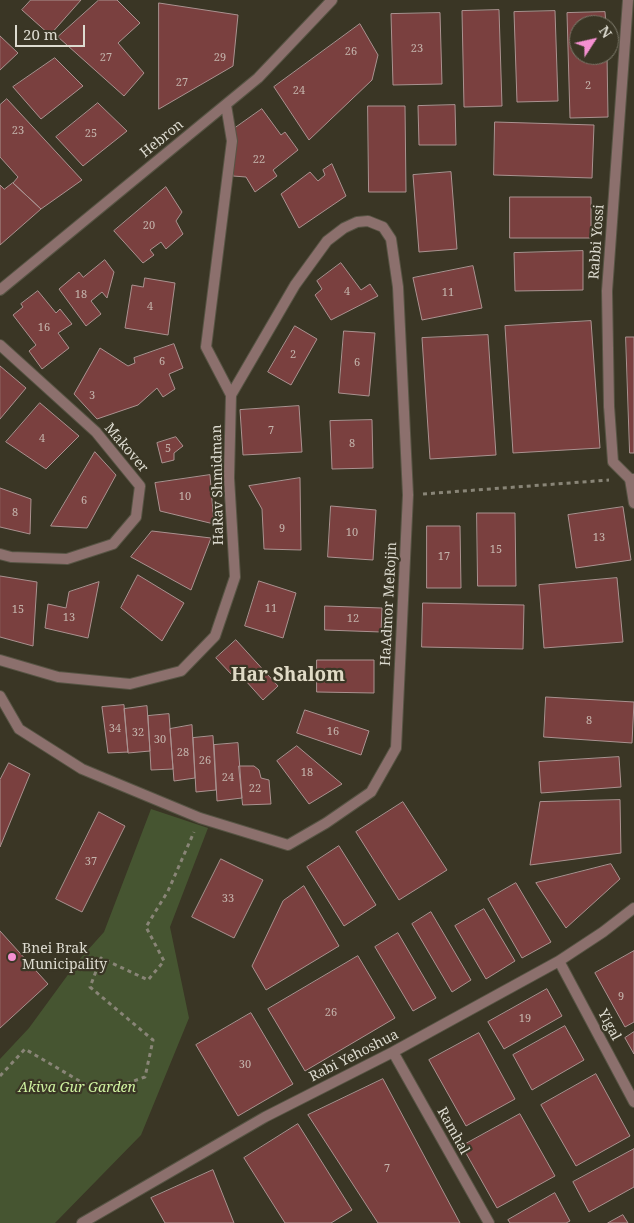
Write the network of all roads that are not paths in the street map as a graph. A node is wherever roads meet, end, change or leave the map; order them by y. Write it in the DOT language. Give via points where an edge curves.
graph roads {
  1 [pos="332,0"];
  2 [pos="628,0"];
  3 [pos="226,104"];
  4 [pos="0,290"];
  5 [pos="0,345"];
  6 [pos="231,395"];
  7 [pos="632,479"];
  8 [pos="634,503"];
  9 [pos="0,554"];
  10 [pos="0,660"];
  11 [pos="0,696"];
  12 [pos="634,908"];
  13 [pos="559,961"];
  14 [pos="393,1052"];
  15 [pos="634,1102"];
  16 [pos="82,1223"];
  17 [pos="489,1223"];
  1 -- 3 [label="street, Hebron" via="258,78"];
  2 -- 7 [label="street, Rabbi Yossi" via="607,291 609,406 614,462"];
  3 -- 4 [label="street, Hebron"];
  3 -- 6 [label="street, HaRav Shmidman" via="232,142 206,347"];
  5 -- 9 [label="street, Makover" via="96,432 140,486 136,516 113,544 67,559"];
  6 -- 10 [label="street, HaRav Shmidman" via="229,478 235,577 216,636 181,671 130,684 58,677"];
  6 -- 11 [label="street, HaAdmor MeRojin" via="295,284 327,241 357,222 368,221 383,227 391,239 398,287 408,495 396,748 371,792 326,824 288,845 200,818 82,769 19,729"];
  7 -- 8 [label="street"];
  12 -- 13 [label="street, Rabi Yehoshua"];
  13 -- 14 [label="street, Rabi Yehoshua"];
  13 -- 15 [label="street, Yigal"];
  14 -- 16 [label="street, Rabi Yehoshua" via="265,1117"];
  14 -- 17 [label="street, Ramhal"];
}
